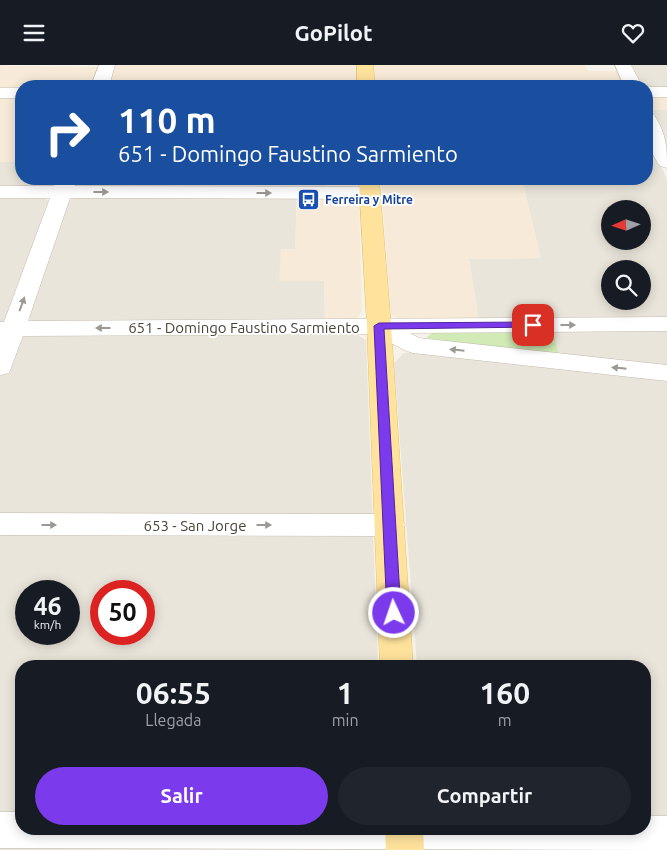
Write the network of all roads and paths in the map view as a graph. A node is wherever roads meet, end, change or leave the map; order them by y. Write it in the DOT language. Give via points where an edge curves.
graph roads {
  1 [pos="107,65"];
  2 [pos="365,65"];
  3 [pos="623,65"];
  4 [pos="102,80"];
  5 [pos="366,80"];
  6 [pos="630,80"];
  7 [pos="653,92"];
  8 [pos="667,92"];
  9 [pos="0,93"];
  10 [pos="15,93"];
  11 [pos="653,131"];
  12 [pos="667,162"];
  13 [pos="65,185"];
  14 [pos="369,186"];
  15 [pos="0,192"];
  16 [pos="667,324"];
  17 [pos="379,326"];
  18 [pos="7,329"];
  19 [pos="0,367"];
  20 [pos="667,373"];
  21 [pos="0,525"];
  22 [pos="390,525"];
  23 [pos="397,660"];
  24 [pos="0,830"];
  25 [pos="15,830"];
  26 [pos="651,834"];
  27 [pos="667,834"];
  28 [pos="289,835"];
  29 [pos="580,835"];
  30 [pos="405,837"];
  1 -- 4 [label="street"];
  2 -- 5 [label="main road"];
  3 -- 6 [label="street"];
  7 -- 8 [label="street"];
  9 -- 10 [label="street"];
  11 -- 12 [label="street"];
  13 -- 14 [label="street, one-way"];
  13 -- 15 [label="street"];
  18 -- 13 [label="street, one-way"];
  14 -- 17 [label="main road"];
  17 -- 16 [label="street, 651 - Domingo Faustino Sarmiento, one-way"];
  17 -- 18 [label="street, 651 - Domingo Faustino Sarmiento, one-way"];
  20 -- 17 [label="street, one-way" via="413,345"];
  17 -- 22 [label="main road"];
  18 -- 19 [label="street"];
  21 -- 22 [label="street, 653 - San Jorge, one-way"];
  22 -- 23 [label="main road"];
  24 -- 25 [label="street"];
  26 -- 27 [label="street"];
  28 -- 30 [label="street"];
  29 -- 30 [label="street"];
}
